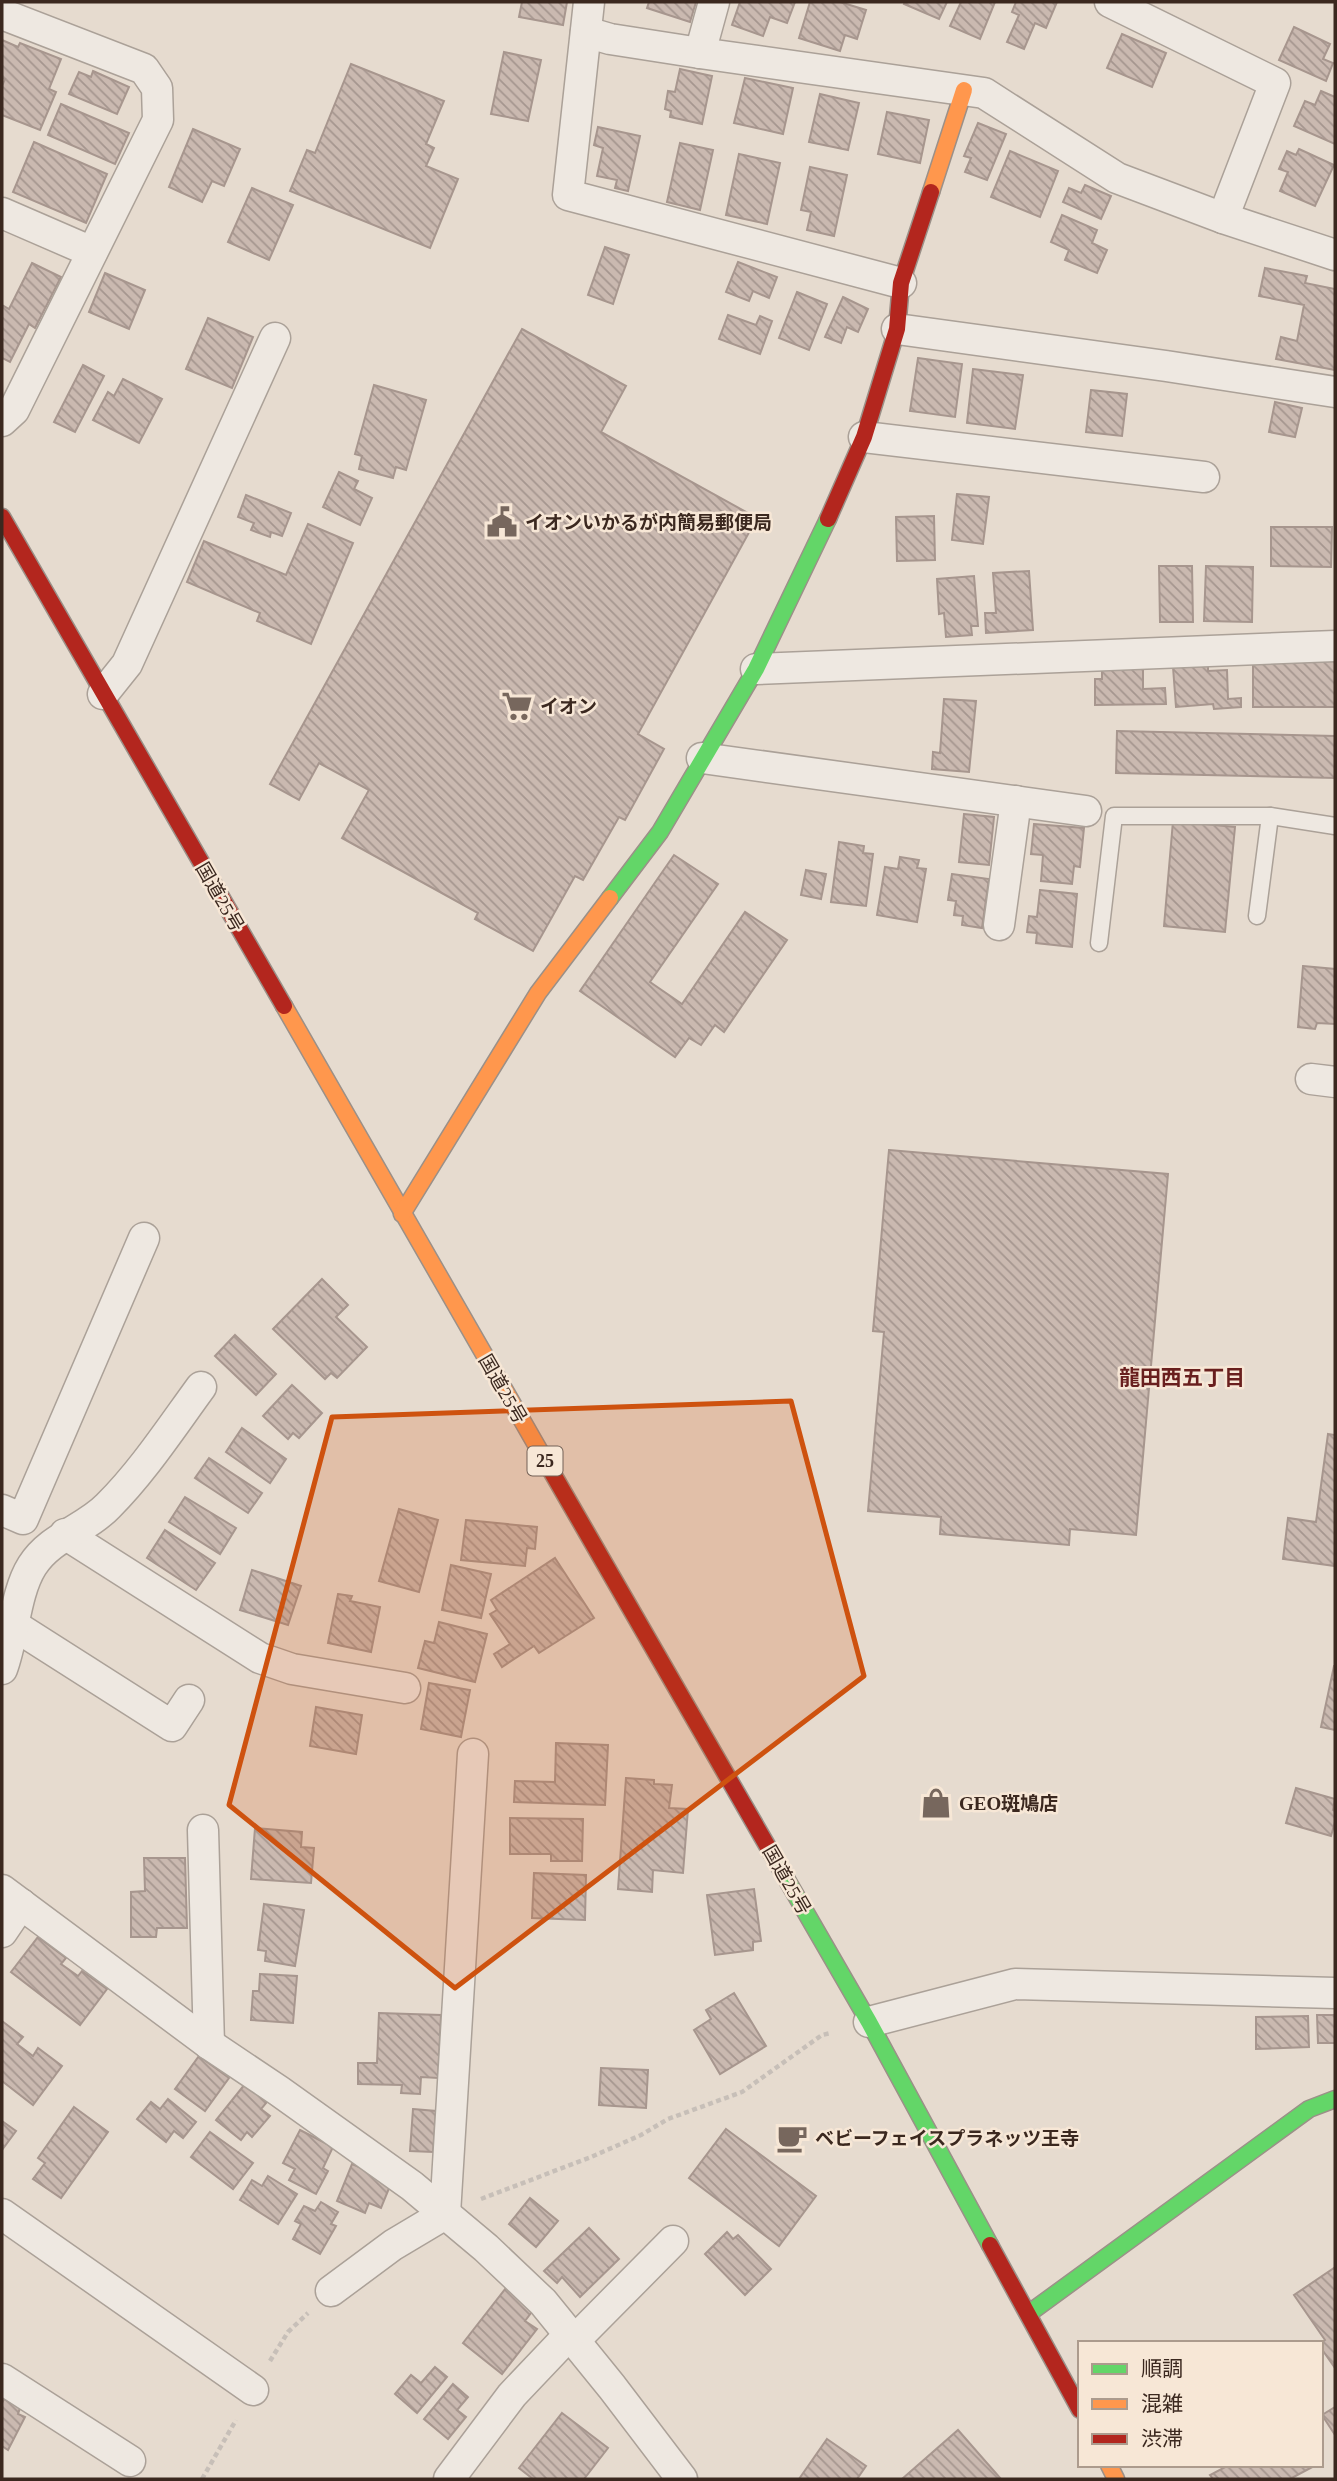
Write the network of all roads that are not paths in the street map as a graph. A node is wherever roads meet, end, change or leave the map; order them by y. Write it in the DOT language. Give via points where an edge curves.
graph roads {
  1 [pos="589,2"];
  2 [pos="715,2"];
  3 [pos="1110,2"];
  4 [pos="2,14"];
  5 [pos="586,32"];
  6 [pos="700,53"];
  7 [pos="964,90"];
  8 [pos="2,213"];
  9 [pos="1223,218"];
  10 [pos="92,252"];
  11 [pos="1335,255"];
  12 [pos="901,283"];
  13 [pos="897,329"];
  14 [pos="275,338"];
  15 [pos="1335,392"];
  16 [pos="2,421"];
  17 [pos="864,437"];
  18 [pos="1204,477"];
  19 [pos="2,517"];
  20 [pos="1335,646"];
  21 [pos="756,669"];
  22 [pos="103,694"];
  23 [pos="702,758"];
  24 [pos="1016,801"];
  25 [pos="1086,811"];
  26 [pos="1270,816"];
  27 [pos="1335,826"];
  28 [pos="1257,916"];
  29 [pos="999,925"];
  30 [pos="1099,943"];
  31 [pos="402,1214"];
  32 [pos="145,1238"];
  33 [pos="201,1387"];
  34 [pos="2,1510"];
  35 [pos="65,1534"];
  36 [pos="15,1626"];
  37 [pos="2,1669"];
  38 [pos="405,1688"];
  39 [pos="189,1700"];
  40 [pos="473,1754"];
  41 [pos="203,1830"];
  42 [pos="12,1897"];
  43 [pos="2,1932"];
  44 [pos="1335,1993"];
  45 [pos="869,2022"];
  46 [pos="209,2044"];
  47 [pos="1335,2099"];
  48 [pos="2,2214"];
  49 [pos="445,2214"];
  50 [pos="673,2241"];
  51 [pos="331,2291"];
  52 [pos="1028,2314"];
  53 [pos="572,2338"];
  54 [pos="2,2379"];
  55 [pos="253,2390"];
  56 [pos="1078,2406"];
  57 [pos="130,2461"];
  58 [pos="449,2479"];
  59 [pos="682,2479"];
  1 -- 5 [label="street"];
  2 -- 6 [label="street"];
  3 -- 9 [label="street" via="1276,83"];
  4 -- 10 [label="street" via="144,69 157,88 158,120"];
  5 -- 6 [label="street"];
  5 -- 12 [label="street" via="568,195"];
  6 -- 7 [label="street"];
  7 -- 9 [label="street" via="984,93 1116,178"];
  7 -- 12 [label="main road"];
  8 -- 10 [label="street"];
  9 -- 11 [label="street"];
  10 -- 16 [label="street" via="14,410"];
  12 -- 13 [label="main road"];
  13 -- 15 [label="street"];
  13 -- 17 [label="main road"];
  14 -- 22 [label="street" via="127,664"];
  17 -- 18 [label="street"];
  17 -- 21 [label="main road"];
  19 -- 22 [label="main road, 国道25号 / 25"];
  20 -- 21 [label="street"];
  21 -- 23 [label="main road"];
  22 -- 31 [label="main road, 国道25号 / 25"];
  23 -- 24 [label="street"];
  23 -- 31 [label="main road" via="660,832 538,993"];
  24 -- 25 [label="street"];
  24 -- 29 [label="street"];
  26 -- 27 [label="lane"];
  26 -- 28 [label="lane"];
  26 -- 30 [label="lane" via="1114,816"];
  31 -- 45 [label="main road, 国道25号 / 25"];
  32 -- 34 [label="street" via="23,1519"];
  33 -- 35 [label="street" via="106,1509"];
  35 -- 36 [label="street" via="32,1566 20,1593"];
  35 -- 38 [label="street" via="260,1658 292,1669"];
  36 -- 37 [label="street"];
  36 -- 39 [label="street" via="172,1726"];
  40 -- 49 [label="street"];
  41 -- 46 [label="street"];
  42 -- 43 [label="street"];
  42 -- 46 [label="street"];
  44 -- 45 [label="street" via="1015,1984"];
  45 -- 52 [label="main road, 国道25号 / 25"];
  46 -- 49 [label="street" via="368,2154"];
  47 -- 52 [label="main road" via="1309,2109"];
  48 -- 55 [label="street"];
  49 -- 51 [label="street"];
  49 -- 53 [label="street" via="543,2302"];
  50 -- 53 [label="street"];
  52 -- 56 [label="main road, 国道25号 / 25"];
  53 -- 58 [label="street" via="512,2395"];
  53 -- 59 [label="street"];
  54 -- 57 [label="street"];
}
